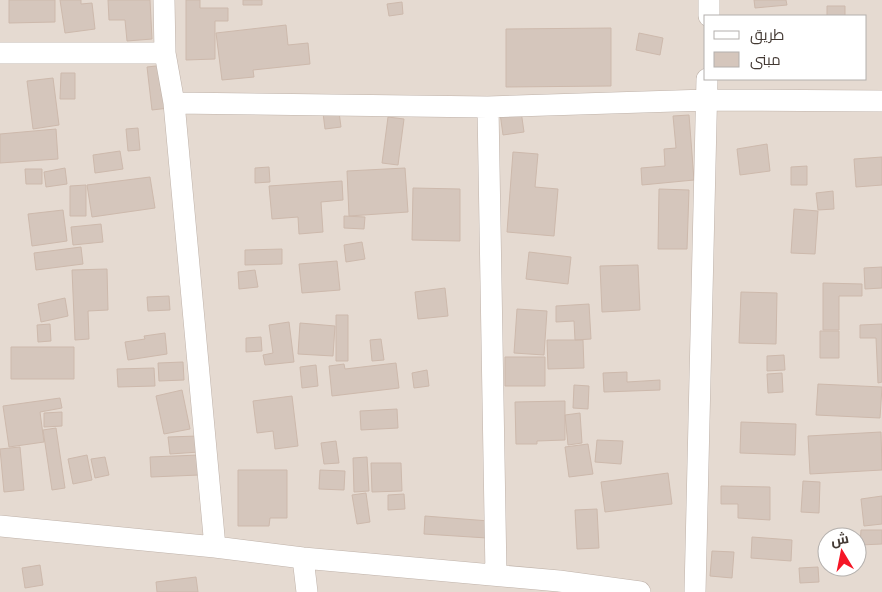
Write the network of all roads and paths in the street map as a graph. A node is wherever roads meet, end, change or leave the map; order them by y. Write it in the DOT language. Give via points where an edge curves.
graph roads {
  1 [pos="164,0"];
  2 [pos="709,0"];
  3 [pos="709,15"];
  4 [pos="0,53"];
  5 [pos="165,53"];
  6 [pos="707,80"];
  7 [pos="707,100"];
  8 [pos="882,101"];
  9 [pos="174,103"];
  10 [pos="488,107"];
  11 [pos="0,526"];
  12 [pos="215,547"];
  13 [pos="304,558"];
  14 [pos="496,575"];
  15 [pos="559,587"];
  16 [pos="307,592"];
  17 [pos="640,592"];
  18 [pos="695,592"];
  1 -- 5 [label="street"];
  2 -- 3 [label="street"];
  4 -- 5 [label="street"];
  5 -- 9 [label="street"];
  6 -- 7 [label="street"];
  7 -- 8 [label="street"];
  7 -- 10 [label="street"];
  7 -- 18 [label="street"];
  9 -- 10 [label="street"];
  9 -- 12 [label="street"];
  10 -- 14 [label="street"];
  11 -- 12 [label="street"];
  12 -- 13 [label="street"];
  13 -- 14 [label="street"];
  13 -- 16 [label="street"];
  14 -- 15 [label="street"];
  15 -- 17 [label="street"];
}
